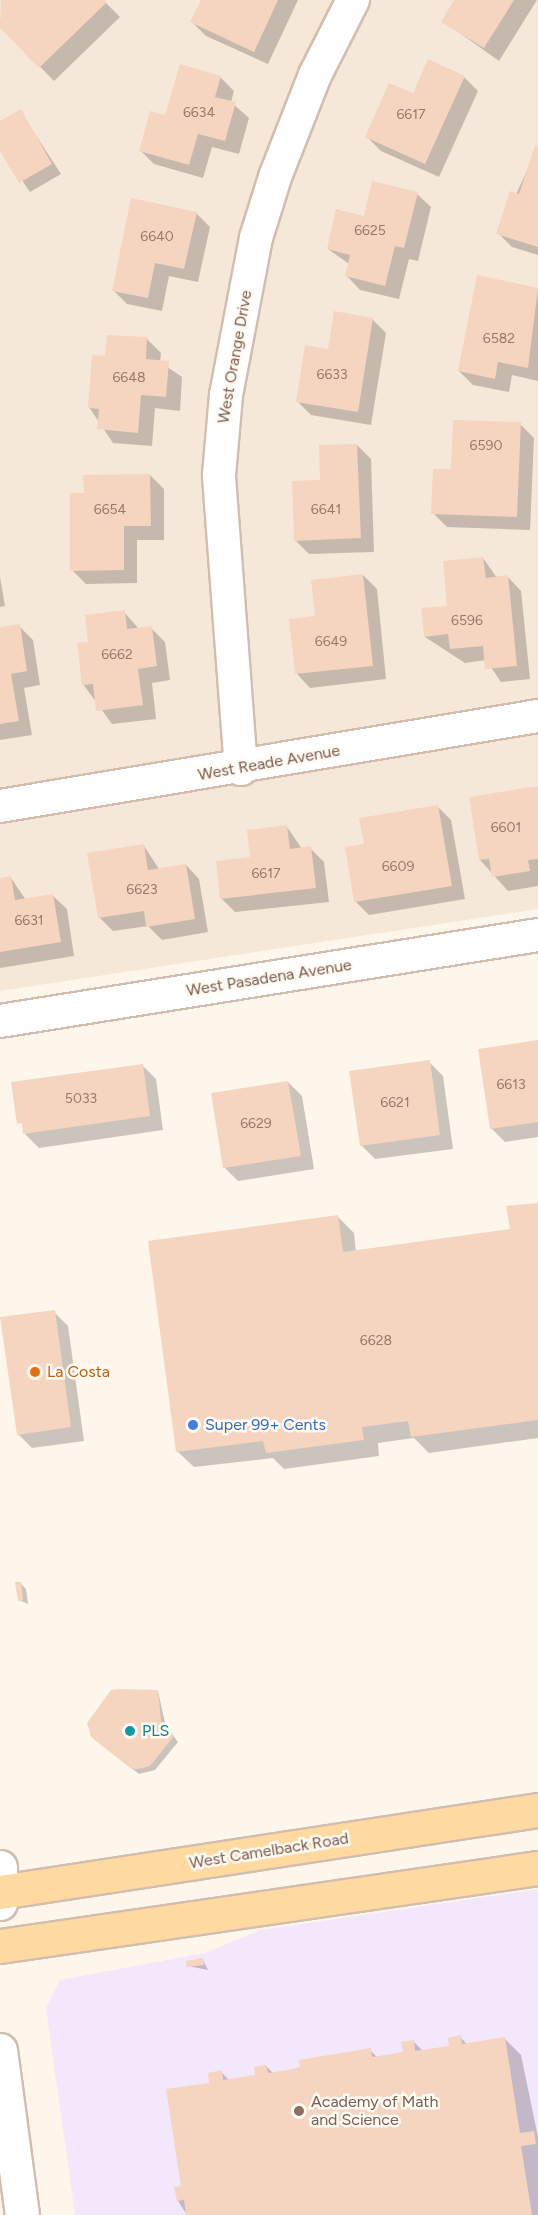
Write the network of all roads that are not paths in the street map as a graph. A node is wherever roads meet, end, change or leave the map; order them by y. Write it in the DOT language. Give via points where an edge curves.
graph roads {
  1 [pos="353,0"];
  2 [pos="538,716"];
  3 [pos="241,769"];
  4 [pos="0,806"];
  5 [pos="538,935"];
  6 [pos="0,1021"];
  7 [pos="538,1810"];
  8 [pos="538,1868"];
  9 [pos="1,1888"];
  10 [pos="0,1946"];
  11 [pos="0,2050"];
  12 [pos="21,2215"];
  1 -- 3 [label="street, West Orange Drive" via="315,75 274,177 256,238 225,395 219,475"];
  2 -- 3 [label="street, West Reade Avenue"];
  3 -- 4 [label="street, West Reade Avenue"];
  5 -- 6 [label="street, West Pasadena Avenue"];
  7 -- 9 [label="main road, West Camelback Road"];
  8 -- 10 [label="main road"];
  11 -- 12 [label="main road"];
}
